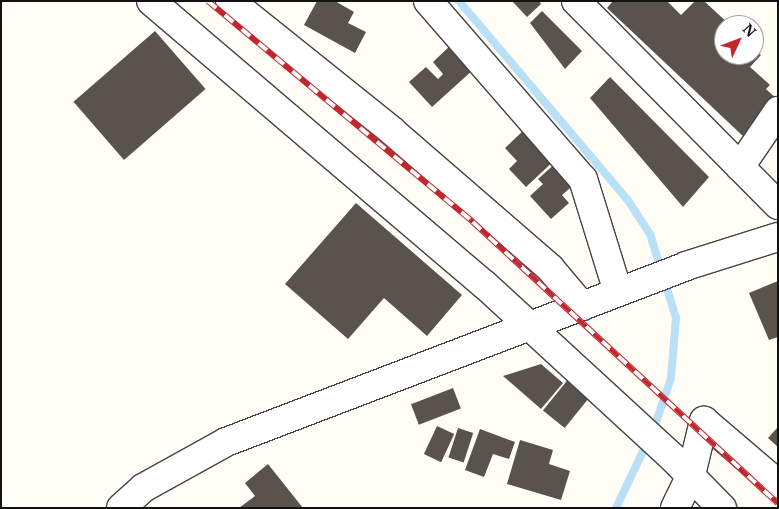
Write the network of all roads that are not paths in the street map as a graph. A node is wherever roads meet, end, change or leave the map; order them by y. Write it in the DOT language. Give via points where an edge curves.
graph roads {
  1 [pos="151,1"];
  2 [pos="230,1"];
  3 [pos="428,1"];
  4 [pos="576,1"];
  5 [pos="778,111"];
  6 [pos="740,167"];
  7 [pos="778,205"];
  8 [pos="778,237"];
  9 [pos="622,290"];
  10 [pos="582,306"];
  11 [pos="528,328"];
  12 [pos="682,466"];
  13 [pos="778,484"];
  14 [pos="121,508"];
  15 [pos="675,508"];
  16 [pos="722,508"];
  1 -- 11 [label="street" via="485,285"];
  2 -- 10 [label="street" via="399,138 550,268"];
  3 -- 9 [label="street" via="583,179"];
  4 -- 6 [label="street"];
  5 -- 6 [label="street"];
  6 -- 7 [label="street"];
  8 -- 9 [label="street"];
  9 -- 10 [label="street"];
  10 -- 11 [label="street"];
  11 -- 12 [label="street"];
  11 -- 14 [label="street" via="226,442 144,488"];
  12 -- 13 [label="street" via="704,421"];
  12 -- 15 [label="street"];
  12 -- 16 [label="street"];
}
